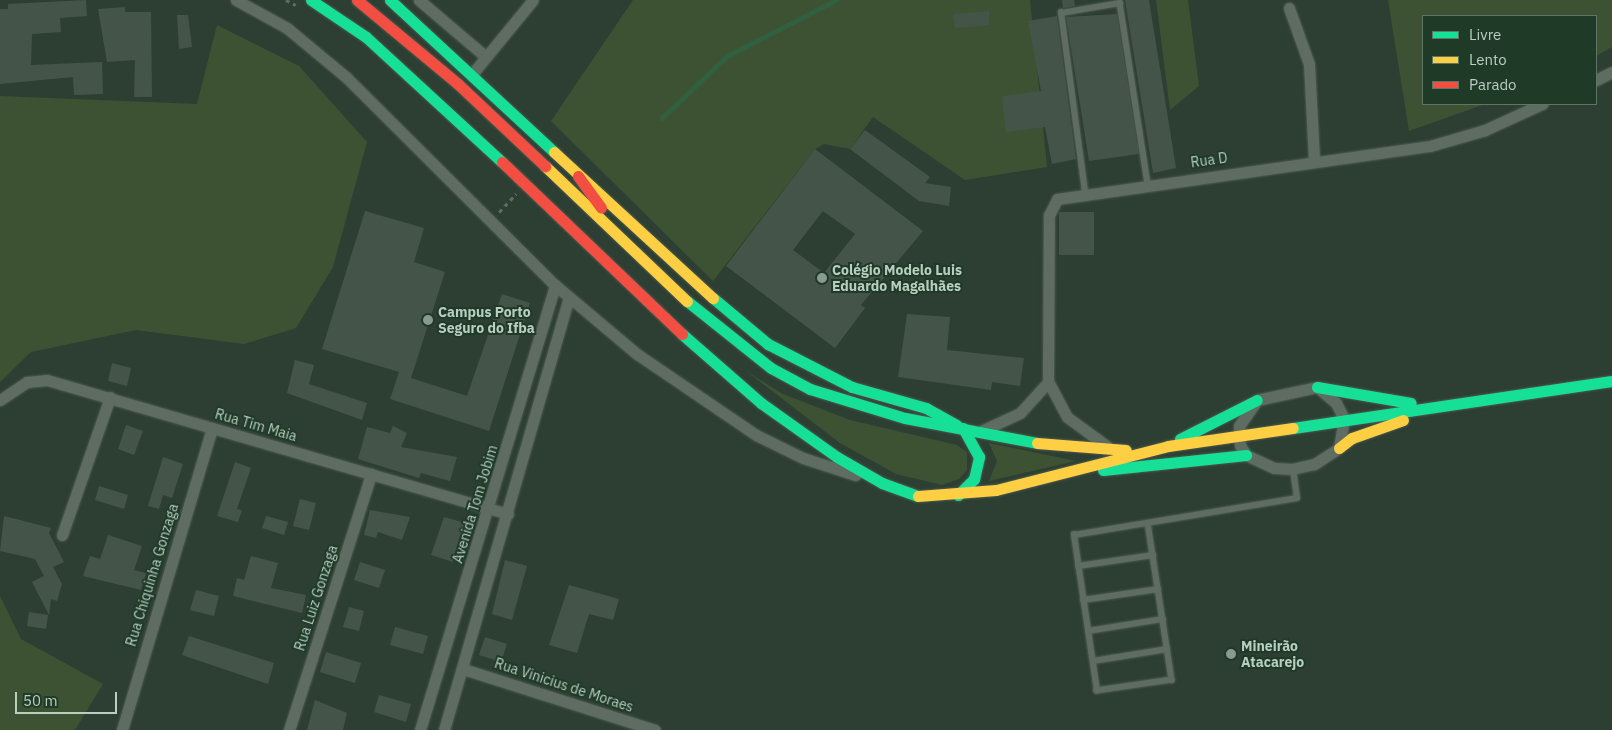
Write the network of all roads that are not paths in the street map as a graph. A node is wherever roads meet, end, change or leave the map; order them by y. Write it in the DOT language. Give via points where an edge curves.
graph roads {
  1 [pos="236,0"];
  2 [pos="311,0"];
  3 [pos="357,0"];
  4 [pos="390,0"];
  5 [pos="419,0"];
  6 [pos="533,0"];
  7 [pos="1289,8"];
  8 [pos="486,57"];
  9 [pos="1612,72"];
  10 [pos="473,74"];
  11 [pos="1597,80"];
  12 [pos="1540,105"];
  13 [pos="1314,161"];
  14 [pos="578,176"];
  15 [pos="1148,184"];
  16 [pos="1085,192"];
  17 [pos="632,249"];
  18 [pos="555,285"];
  19 [pos="569,297"];
  20 [pos="1612,381"];
  21 [pos="1048,382"];
  22 [pos="1317,387"];
  23 [pos="110,397"];
  24 [pos="0,400"];
  25 [pos="1257,400"];
  26 [pos="1444,406"];
  27 [pos="1344,419"];
  28 [pos="212,428"];
  29 [pos="964,428"];
  30 [pos="980,431"];
  31 [pos="1238,434"];
  32 [pos="1168,446"];
  33 [pos="1339,448"];
  34 [pos="1115,450"];
  35 [pos="1145,450"];
  36 [pos="1246,455"];
  37 [pos="1293,469"];
  38 [pos="1077,471"];
  39 [pos="371,474"];
  40 [pos="882,483"];
  41 [pos="958,495"];
  42 [pos="490,509"];
  43 [pos="508,514"];
  44 [pos="1148,524"];
  45 [pos="62,535"];
  46 [pos="1153,555"];
  47 [pos="1078,566"];
  48 [pos="1158,589"];
  49 [pos="1084,600"];
  50 [pos="1162,619"];
  51 [pos="1088,630"];
  52 [pos="1167,649"];
  53 [pos="446,650"];
  54 [pos="467,657"];
  55 [pos="1093,661"];
  56 [pos="463,668"];
  57 [pos="122,730"];
  58 [pos="289,730"];
  59 [pos="420,730"];
  60 [pos="444,730"];
  61 [pos="655,730"];
  1 -- 18 [label="street" via="287,28 346,77"];
  2 -- 40 [label="main road" via="366,37 425,87 663,317 761,403"];
  3 -- 17 [label="main road" via="458,84"];
  4 -- 10 [label="main road"];
  5 -- 8 [label="street"];
  6 -- 8 [label="street"];
  7 -- 13 [label="street" via="1309,64"];
  8 -- 10 [label="street"];
  9 -- 11 [label="street"];
  10 -- 14 [label="main road"];
  12 -- 13 [label="street, Rua D" via="1485,130 1430,146"];
  13 -- 15 [label="street, Rua D"];
  14 -- 17 [label="main road"];
  14 -- 29 [label="main road" via="711,299 768,344 852,387 926,408"];
  15 -- 16 [label="street, Rua D"];
  15 -- 16 [label="lane" via="1120,3 1062,13"];
  16 -- 21 [label="street, Rua D" via="1057,199 1050,215"];
  17 -- 29 [label="main road" via="707,319 771,368 851,404"];
  18 -- 19 [label="street"];
  18 -- 42 [label="street, Avenida Tom Jobim"];
  19 -- 40 [label="street" via="637,354 756,435 803,458"];
  19 -- 43 [label="street"];
  20 -- 26 [label="main road"];
  21 -- 30 [label="street" via="1020,413"];
  21 -- 34 [label="street, Rua D" via="1067,417"];
  22 -- 25 [label="street"];
  22 -- 26 [label="main road"];
  22 -- 27 [label="street" via="1336,403"];
  23 -- 24 [label="street, Rua Tim Maia" via="47,380 27,382"];
  23 -- 28 [label="street, Rua Tim Maia"];
  23 -- 45 [label="street"];
  25 -- 31 [label="street" via="1244,416"];
  25 -- 32 [label="main road"];
  26 -- 27 [label="main road"];
  26 -- 33 [label="main road" via="1352,438"];
  27 -- 31 [label="main road"];
  27 -- 33 [label="street"];
  28 -- 39 [label="street, Rua Tim Maia"];
  28 -- 57 [label="street, Rua Chiquinha Gonzaga"];
  29 -- 30 [label="main road"];
  29 -- 41 [label="main road" via="979,457 974,480"];
  30 -- 34 [label="main road" via="1055,446"];
  31 -- 32 [label="main road"];
  31 -- 36 [label="street"];
  32 -- 35 [label="main road"];
  33 -- 37 [label="street" via="1314,464"];
  34 -- 35 [label="main road"];
  35 -- 38 [label="main road"];
  36 -- 37 [label="street" via="1274,468"];
  36 -- 38 [label="main road"];
  37 -- 44 [label="lane" via="1297,498"];
  38 -- 41 [label="main road"];
  39 -- 42 [label="street, Rua Tim Maia"];
  39 -- 58 [label="street, Rua Luiz Gonzaga"];
  40 -- 41 [label="main road" via="918,496"];
  42 -- 43 [label="street, Rua Tim Maia"];
  42 -- 53 [label="street, Avenida Tom Jobim"];
  43 -- 54 [label="street"];
  44 -- 46 [label="lane"];
  44 -- 47 [label="lane" via="1074,535"];
  46 -- 47 [label="lane"];
  46 -- 48 [label="lane"];
  47 -- 49 [label="lane"];
  48 -- 49 [label="lane"];
  48 -- 50 [label="lane"];
  49 -- 51 [label="lane"];
  50 -- 51 [label="lane"];
  50 -- 52 [label="lane"];
  51 -- 55 [label="lane"];
  52 -- 55 [label="lane"];
  52 -- 55 [label="lane" via="1172,680 1097,691"];
  53 -- 54 [label="street"];
  53 -- 59 [label="street, Avenida Tom Jobim"];
  54 -- 56 [label="street"];
  56 -- 60 [label="street"];
  56 -- 61 [label="street, Rua Vinicius de Moraes"];
}
